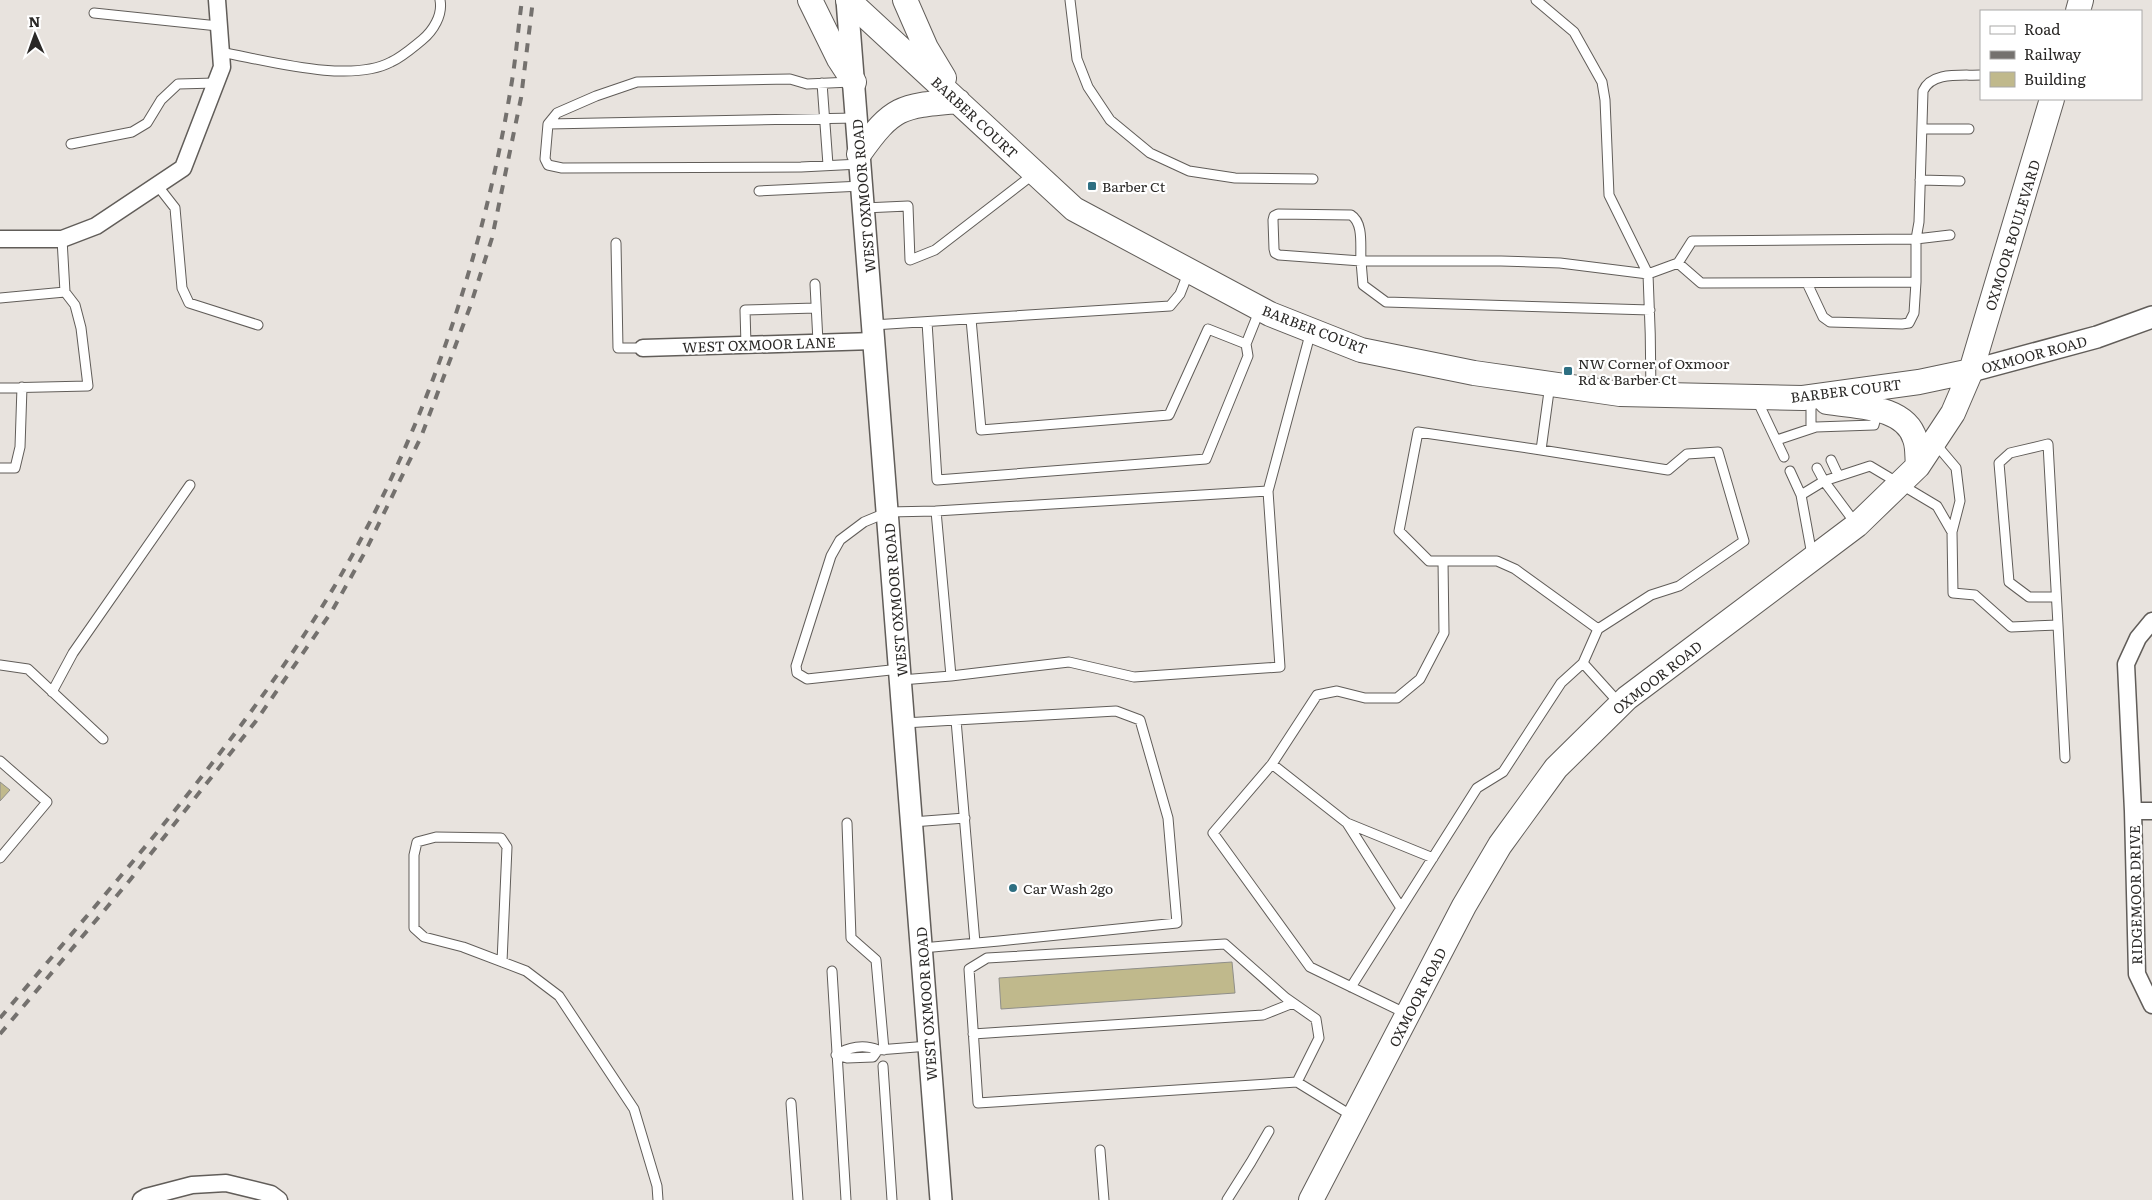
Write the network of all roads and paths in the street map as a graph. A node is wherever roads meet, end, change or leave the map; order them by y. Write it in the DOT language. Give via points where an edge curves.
graph roads {
  1 [pos="217,0"];
  2 [pos="440,0"];
  3 [pos="810,0"];
  4 [pos="848,0"];
  5 [pos="904,0"];
  6 [pos="1070,0"];
  7 [pos="1536,0"];
  8 [pos="94,13"];
  9 [pos="218,26"];
  10 [pos="220,52"];
  11 [pos="1980,75"];
  12 [pos="854,82"];
  13 [pos="215,83"];
  14 [pos="822,83"];
  15 [pos="2052,100"];
  16 [pos="958,101"];
  17 [pos="856,118"];
  18 [pos="824,120"];
  19 [pos="548,124"];
  20 [pos="1922,129"];
  21 [pos="1969,129"];
  22 [pos="71,144"];
  23 [pos="860,159"];
  24 [pos="828,166"];
  25 [pos="1035,172"];
  26 [pos="1313,179"];
  27 [pos="1920,180"];
  28 [pos="1960,181"];
  29 [pos="157,185"];
  30 [pos="862,186"];
  31 [pos="759,191"];
  32 [pos="864,208"];
  33 [pos="1950,235"];
  34 [pos="62,238"];
  35 [pos="0,239"];
  36 [pos="1916,239"];
  37 [pos="616,243"];
  38 [pos="1361,261"];
  39 [pos="1678,263"];
  40 [pos="1190,271"];
  41 [pos="1648,274"];
  42 [pos="1916,282"];
  43 [pos="1807,283"];
  44 [pos="815,284"];
  45 [pos="65,292"];
  46 [pos="0,298"];
  47 [pos="816,308"];
  48 [pos="1260,308"];
  49 [pos="1650,310"];
  50 [pos="2152,317"];
  51 [pos="971,319"];
  52 [pos="927,322"];
  53 [pos="258,325"];
  54 [pos="1312,330"];
  55 [pos="874,333"];
  56 [pos="818,342"];
  57 [pos="1246,344"];
  58 [pos="746,345"];
  59 [pos="643,348"];
  60 [pos="1971,371"];
  61 [pos="1550,384"];
  62 [pos="22,387"];
  63 [pos="0,388"];
  64 [pos="1652,394"];
  65 [pos="1756,397"];
  66 [pos="1807,399"];
  67 [pos="1878,410"];
  68 [pos="1816,430"];
  69 [pos="1777,440"];
  70 [pos="1934,442"];
  71 [pos="1541,450"];
  72 [pos="1784,457"];
  73 [pos="1831,460"];
  74 [pos="1918,466"];
  75 [pos="0,468"];
  76 [pos="1817,468"];
  77 [pos="1790,471"];
  78 [pos="1838,475"];
  79 [pos="1824,481"];
  80 [pos="1900,483"];
  81 [pos="190,486"];
  82 [pos="1268,491"];
  83 [pos="1801,495"];
  84 [pos="936,511"];
  85 [pos="888,512"];
  86 [pos="1857,526"];
  87 [pos="1952,532"];
  88 [pos="1813,558"];
  89 [pos="1443,561"];
  90 [pos="2056,597"];
  91 [pos="2152,621"];
  92 [pos="2058,625"];
  93 [pos="1598,629"];
  94 [pos="1583,663"];
  95 [pos="0,665"];
  96 [pos="900,675"];
  97 [pos="952,676"];
  98 [pos="52,692"];
  99 [pos="1620,704"];
  100 [pos="956,720"];
  101 [pos="904,723"];
  102 [pos="103,738"];
  103 [pos="2065,758"];
  104 [pos="0,761"];
  105 [pos="1272,764"];
  106 [pos="2133,811"];
  107 [pos="2152,811"];
  108 [pos="965,818"];
  109 [pos="912,822"];
  110 [pos="847,823"];
  111 [pos="1347,823"];
  112 [pos="0,858"];
  113 [pos="1433,858"];
  114 [pos="1401,908"];
  115 [pos="975,943"];
  116 [pos="922,948"];
  117 [pos="502,962"];
  118 [pos="832,971"];
  119 [pos="1351,986"];
  120 [pos="1293,1003"];
  121 [pos="2152,1005"];
  122 [pos="1408,1014"];
  123 [pos="973,1034"];
  124 [pos="929,1046"];
  125 [pos="881,1050"];
  126 [pos="836,1055"];
  127 [pos="884,1066"];
  128 [pos="1297,1082"];
  129 [pos="791,1103"];
  130 [pos="1354,1117"];
  131 [pos="1269,1131"];
  132 [pos="1100,1150"];
  133 [pos="141,1200"];
  134 [pos="278,1200"];
  135 [pos="658,1200"];
  136 [pos="798,1200"];
  137 [pos="846,1200"];
  138 [pos="892,1200"];
  139 [pos="941,1200"];
  140 [pos="1104,1200"];
  141 [pos="1227,1200"];
  142 [pos="1311,1200"];
  1 -- 9 [label="street"];
  2 -- 10 [label="lane" via="438,19 430,34 389,63 362,70 329,71"];
  3 -- 12 [label="main road" via="838,59"];
  4 -- 12 [label="street, WEST OXMOOR ROAD"];
  4 -- 16 [label="main road, BARBER COURT"];
  5 -- 16 [label="main road" via="926,48"];
  6 -- 26 [label="lane" via="1077,59 1088,87 1110,120 1150,152 1189,171 1235,178"];
  7 -- 41 [label="lane" via="1574,32 1602,82 1609,195"];
  8 -- 9 [label="lane"];
  9 -- 10 [label="street"];
  10 -- 13 [label="street" via="222,67"];
  11 -- 20 [label="lane" via="1943,76 1926,85"];
  12 -- 14 [label="lane"];
  12 -- 17 [label="street, WEST OXMOOR ROAD"];
  13 -- 22 [label="lane" via="178,84 161,100 148,122 132,132"];
  13 -- 29 [label="street" via="183,168"];
  14 -- 18 [label="lane"];
  14 -- 19 [label="lane" via="807,84 790,79 638,82 557,113"];
  15 -- 60 [label="main road, OXMOOR BOULEVARD"];
  16 -- 23 [label="main road" via="915,105 894,113 875,131"];
  16 -- 25 [label="main road, BARBER COURT"];
  17 -- 18 [label="lane"];
  17 -- 23 [label="street, WEST OXMOOR ROAD"];
  18 -- 19 [label="lane"];
  18 -- 24 [label="lane"];
  19 -- 24 [label="lane" via="545,160 551,167"];
  20 -- 21 [label="lane"];
  20 -- 27 [label="lane"];
  23 -- 24 [label="lane"];
  23 -- 30 [label="street, WEST OXMOOR ROAD"];
  25 -- 32 [label="lane" via="935,250 910,260 908,206"];
  25 -- 40 [label="main road, BARBER COURT" via="1074,208"];
  27 -- 28 [label="lane"];
  27 -- 36 [label="lane"];
  29 -- 34 [label="street" via="96,226"];
  29 -- 53 [label="lane" via="175,208 182,288 189,303"];
  30 -- 31 [label="lane"];
  30 -- 32 [label="street, WEST OXMOOR ROAD"];
  32 -- 55 [label="street, WEST OXMOOR ROAD"];
  33 -- 36 [label="lane"];
  34 -- 35 [label="street"];
  34 -- 45 [label="lane"];
  36 -- 39 [label="lane" via="1692,241"];
  36 -- 42 [label="lane"];
  37 -- 59 [label="lane" via="618,348"];
  38 -- 38 [label="lane" via="1359,224 1351,215 1274,216 1275,253"];
  38 -- 41 [label="lane" via="1560,263"];
  38 -- 49 [label="lane" via="1364,285 1386,302"];
  39 -- 41 [label="lane"];
  39 -- 43 [label="lane" via="1701,284"];
  40 -- 48 [label="main road, BARBER COURT"];
  40 -- 51 [label="lane" via="1180,294 1170,306"];
  41 -- 49 [label="lane"];
  42 -- 43 [label="lane"];
  42 -- 43 [label="lane" via="1914,313 1909,323 1902,324 1830,322 1823,317"];
  44 -- 47 [label="lane"];
  45 -- 46 [label="lane"];
  45 -- 62 [label="lane" via="75,304 81,328 88,386"];
  47 -- 56 [label="lane"];
  47 -- 58 [label="lane" via="745,310"];
  48 -- 54 [label="main road, BARBER COURT"];
  48 -- 57 [label="lane"];
  49 -- 64 [label="lane"];
  50 -- 60 [label="street, OXMOOR ROAD" via="2097,337"];
  51 -- 52 [label="lane"];
  51 -- 57 [label="lane" via="981,430 1169,415 1208,328"];
  52 -- 55 [label="lane"];
  52 -- 57 [label="lane" via="937,480 1206,459 1248,356"];
  54 -- 61 [label="main road, BARBER COURT" via="1361,350 1474,373"];
  54 -- 82 [label="lane"];
  55 -- 56 [label="street, WEST OXMOOR LANE"];
  55 -- 85 [label="street, WEST OXMOOR ROAD"];
  56 -- 58 [label="street, WEST OXMOOR LANE"];
  58 -- 59 [label="street, WEST OXMOOR LANE"];
  60 -- 66 [label="main road, BARBER COURT"];
  60 -- 70 [label="main road, OXMOOR ROAD" via="1953,413"];
  61 -- 64 [label="main road, BARBER COURT" via="1620,394"];
  61 -- 71 [label="lane"];
  62 -- 63 [label="lane"];
  62 -- 75 [label="lane" via="20,447 14,468"];
  64 -- 65 [label="main road, BARBER COURT"];
  65 -- 66 [label="main road, BARBER COURT"];
  65 -- 69 [label="lane"];
  66 -- 67 [label="main road"];
  66 -- 68 [label="lane"];
  67 -- 68 [label="lane" via="1874,425"];
  67 -- 74 [label="main road" via="1907,422 1916,439"];
  68 -- 69 [label="lane" via="1803,436"];
  69 -- 72 [label="lane"];
  70 -- 74 [label="main road, OXMOOR ROAD"];
  70 -- 87 [label="lane" via="1956,468 1960,501"];
  71 -- 89 [label="lane" via="1418,432 1398,532 1429,561"];
  71 -- 93 [label="lane" via="1668,470 1687,454 1718,452 1744,541 1678,586 1651,595"];
  73 -- 78 [label="lane"];
  74 -- 80 [label="main road, OXMOOR ROAD"];
  76 -- 79 [label="lane"];
  77 -- 83 [label="lane"];
  78 -- 79 [label="lane"];
  78 -- 80 [label="lane" via="1870,466"];
  79 -- 83 [label="lane"];
  79 -- 86 [label="lane"];
  80 -- 86 [label="main road, OXMOOR ROAD"];
  80 -- 87 [label="lane" via="1938,506"];
  81 -- 98 [label="lane" via="73,652"];
  82 -- 84 [label="lane"];
  82 -- 97 [label="lane" via="1280,667 1134,677 1069,662"];
  83 -- 88 [label="lane"];
  84 -- 85 [label="lane"];
  84 -- 97 [label="lane"];
  85 -- 96 [label="street, WEST OXMOOR ROAD"];
  85 -- 96 [label="lane" via="864,522 840,540 831,556 796,666 797,673 806,678"];
  86 -- 88 [label="main road, OXMOOR ROAD"];
  87 -- 92 [label="lane" via="1953,593 1975,595 2011,627"];
  88 -- 99 [label="main road, OXMOOR ROAD"];
  89 -- 93 [label="lane" via="1497,561 1515,569"];
  89 -- 105 [label="lane" via="1444,633 1420,679 1397,698 1365,698 1338,691 1317,695"];
  90 -- 90 [label="lane" via="2051,502 2048,444 2010,453 1999,463 2009,582 2029,597"];
  90 -- 92 [label="lane"];
  91 -- 106 [label="street, RIDGEMOOR DRIVE" via="2138,638 2126,664"];
  92 -- 103 [label="lane"];
  93 -- 94 [label="lane"];
  94 -- 99 [label="lane"];
  94 -- 113 [label="lane" via="1561,683 1503,772 1477,788"];
  95 -- 98 [label="lane" via="28,669"];
  96 -- 97 [label="lane"];
  96 -- 101 [label="street, WEST OXMOOR ROAD"];
  98 -- 102 [label="lane"];
  99 -- 122 [label="main road, OXMOOR ROAD" via="1556,768 1500,845"];
  100 -- 101 [label="lane"];
  100 -- 108 [label="lane"];
  100 -- 115 [label="lane" via="1116,711 1140,720 1168,818 1171,847 1177,923"];
  101 -- 109 [label="street, WEST OXMOOR ROAD"];
  104 -- 112 [label="lane" via="46,802"];
  105 -- 111 [label="lane"];
  105 -- 119 [label="lane" via="1213,833 1310,967"];
  106 -- 107 [label="street"];
  106 -- 121 [label="street, RIDGEMOOR DRIVE" via="2137,974"];
  108 -- 109 [label="lane"];
  108 -- 115 [label="lane"];
  109 -- 116 [label="street, WEST OXMOOR ROAD"];
  110 -- 125 [label="lane" via="851,938 876,960"];
  111 -- 113 [label="lane"];
  111 -- 114 [label="lane"];
  113 -- 114 [label="lane"];
  114 -- 119 [label="lane"];
  115 -- 116 [label="lane"];
  116 -- 124 [label="street, WEST OXMOOR ROAD"];
  117 -- 117 [label="lane" via="424,937 414,928 414,855 417,842 436,836 501,838 507,847"];
  117 -- 135 [label="lane" via="526,971 559,996 634,1109 657,1186"];
  118 -- 126 [label="lane"];
  119 -- 122 [label="lane"];
  120 -- 123 [label="lane" via="1263,1015"];
  120 -- 123 [label="lane" via="1225,944 987,958 969,970"];
  120 -- 128 [label="lane" via="1316,1019 1319,1038"];
  122 -- 130 [label="main road, OXMOOR ROAD"];
  123 -- 128 [label="lane" via="978,1103"];
  124 -- 125 [label="lane"];
  124 -- 139 [label="street, WEST OXMOOR ROAD"];
  125 -- 126 [label="lane" via="846,1048"];
  126 -- 137 [label="lane"];
  127 -- 138 [label="lane"];
  128 -- 130 [label="lane"];
  129 -- 136 [label="lane"];
  130 -- 142 [label="main road, OXMOOR ROAD"];
  131 -- 141 [label="lane"];
  132 -- 140 [label="lane"];
  133 -- 134 [label="street" via="192,1185 226,1183 271,1194"];
}
